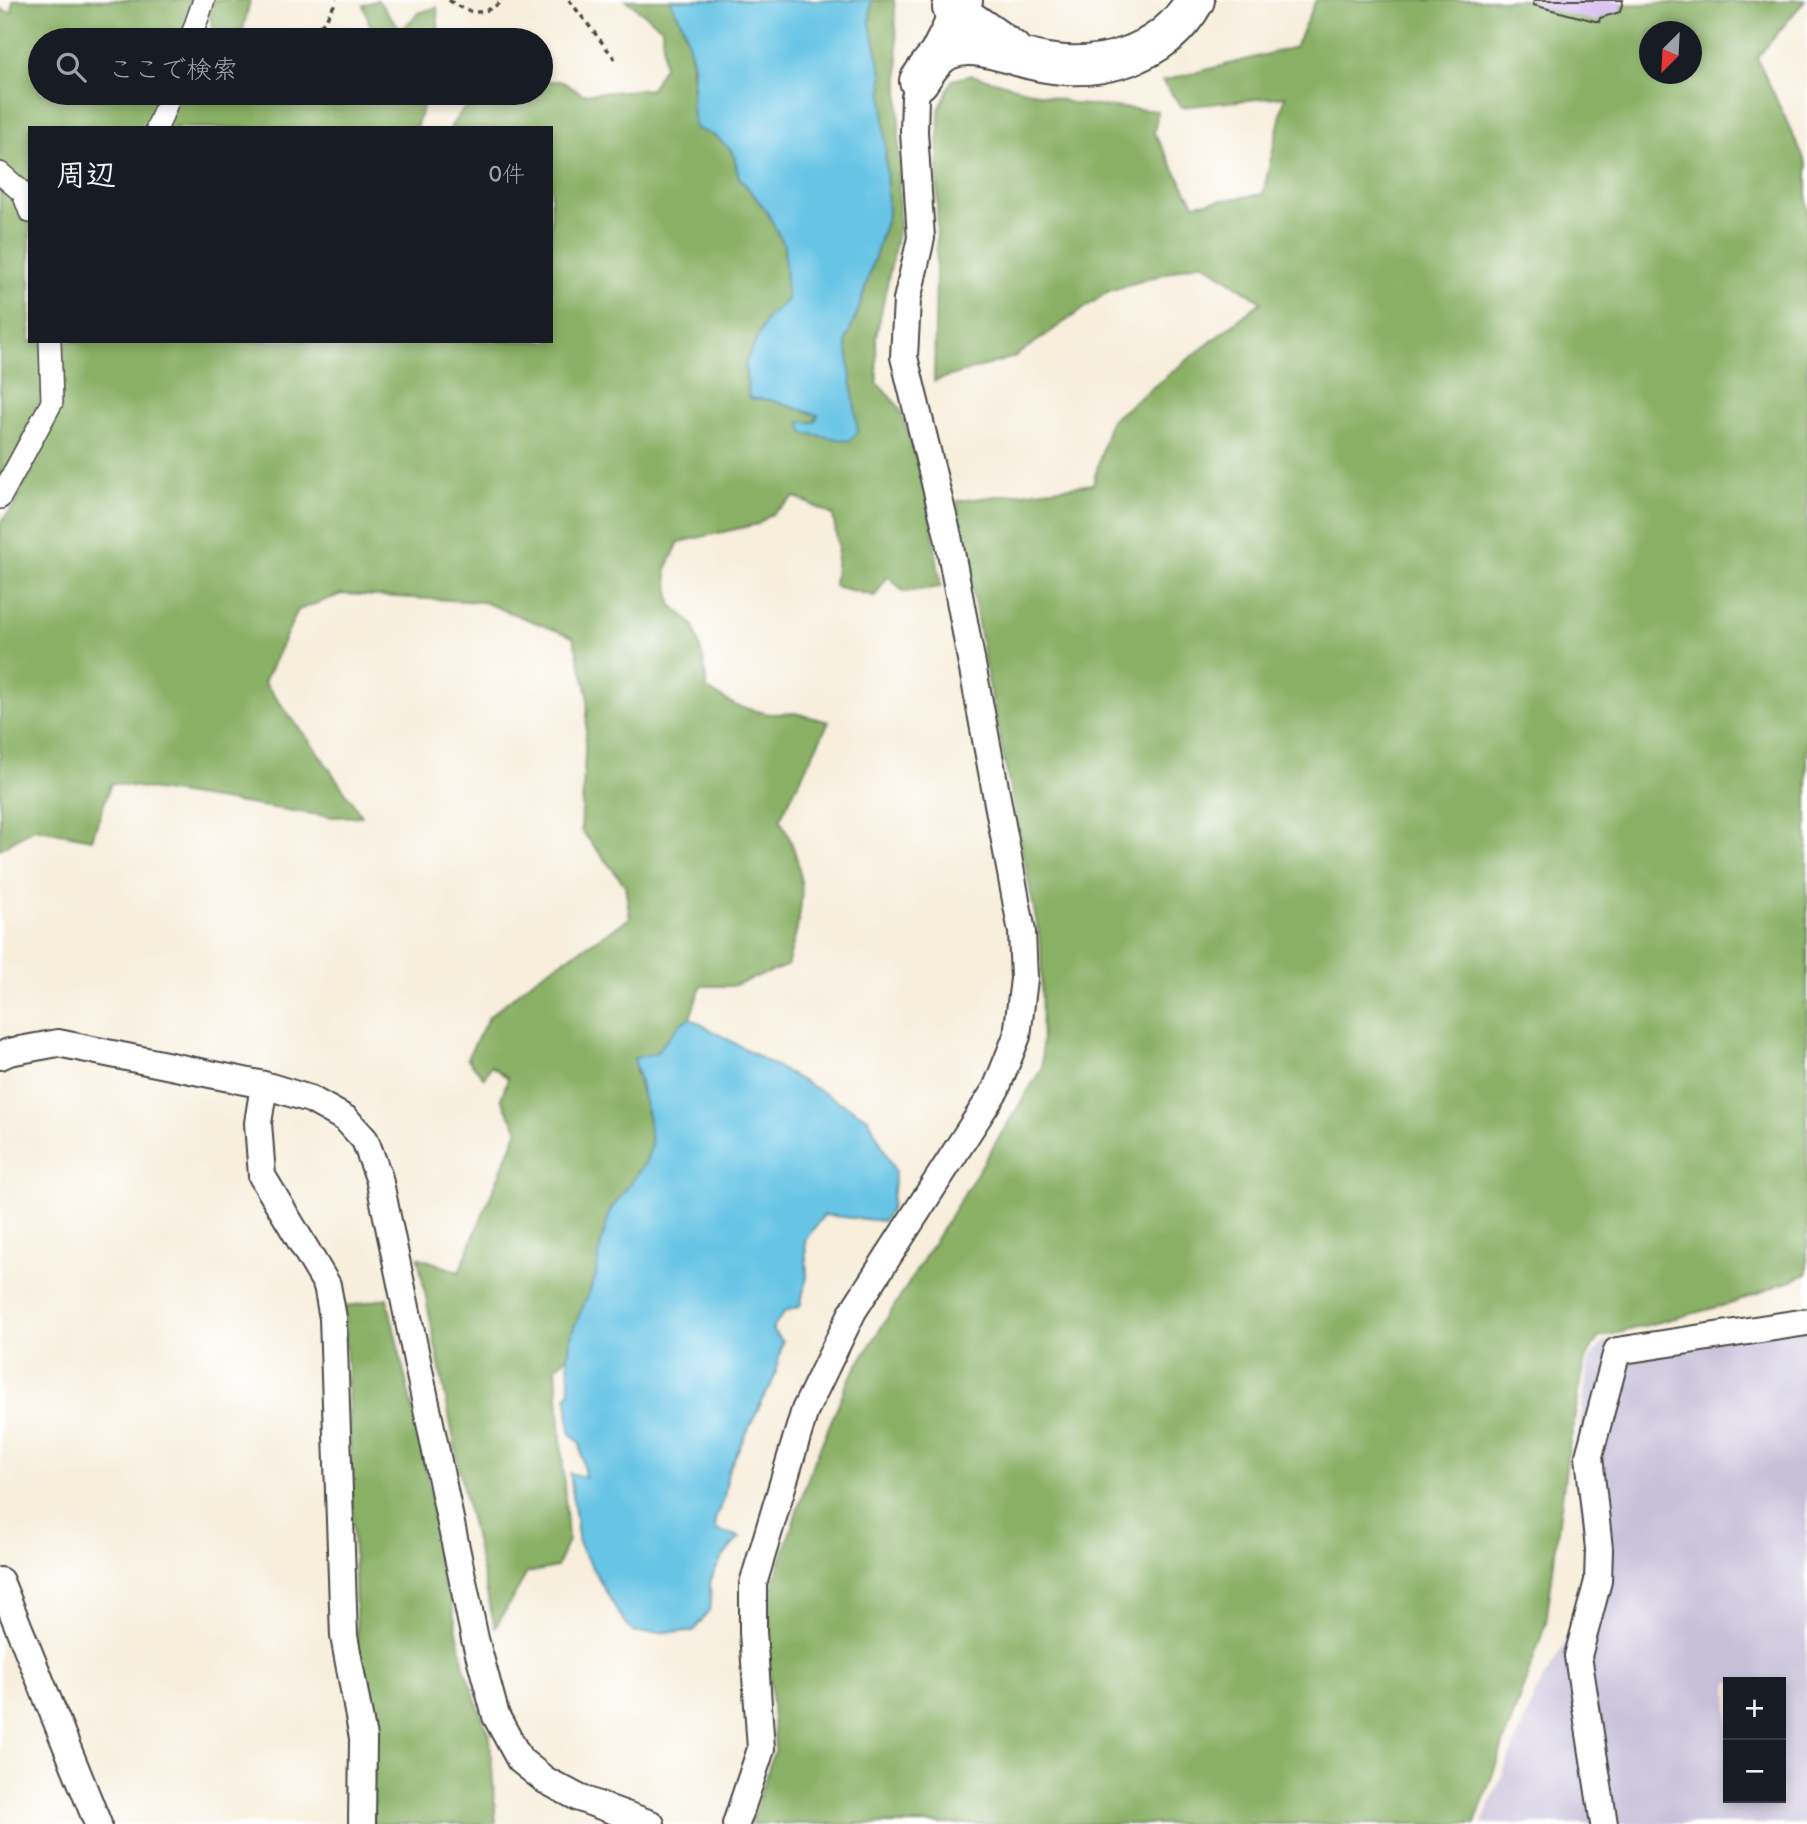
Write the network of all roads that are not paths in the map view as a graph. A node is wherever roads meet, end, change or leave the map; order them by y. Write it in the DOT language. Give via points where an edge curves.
graph roads {
  1 [pos="204,0"];
  2 [pos="1195,0"];
  3 [pos="955,3"];
  4 [pos="194,28"];
  5 [pos="1029,60"];
  6 [pos="919,80"];
  7 [pos="166,105"];
  8 [pos="158,126"];
  9 [pos="0,173"];
  10 [pos="28,207"];
  11 [pos="50,343"];
  12 [pos="0,498"];
  13 [pos="0,1056"];
  14 [pos="264,1085"];
  15 [pos="1807,1322"];
  16 [pos="0,1581"];
  17 [pos="98,1824"];
  18 [pos="106,1824"];
  19 [pos="362,1824"];
  20 [pos="651,1824"];
  21 [pos="736,1824"];
  22 [pos="1604,1824"];
  1 -- 4 [label="street"];
  2 -- 5 [label="highway" via="1173,30 1131,56 1080,66"];
  3 -- 5 [label="highway" via="997,41"];
  3 -- 6 [label="street"];
  5 -- 6 [label="highway" via="989,48 961,47 937,57"];
  6 -- 21 [label="street" via="913,113 921,238 907,300 904,357 948,536 1022,932 1024,979 1017,1037 996,1089 853,1311 805,1410 753,1584 761,1749"];
  7 -- 8 [label="street"];
  9 -- 10 [label="street" via="23,193"];
  11 -- 12 [label="street" via="52,402"];
  13 -- 14 [label="street" via="58,1043"];
  14 -- 19 [label="street" via="258,1123 262,1176 327,1285 333,1318 344,1636 363,1738"];
  14 -- 20 [label="street" via="310,1098 346,1119 365,1140 379,1178 475,1639 496,1716 520,1760 545,1780 579,1798"];
  15 -- 22 [label="street" via="1617,1351 1589,1456 1598,1581 1578,1656"];
  16 -- 17 [label="street"];
  17 -- 18 [label="street"];
}
